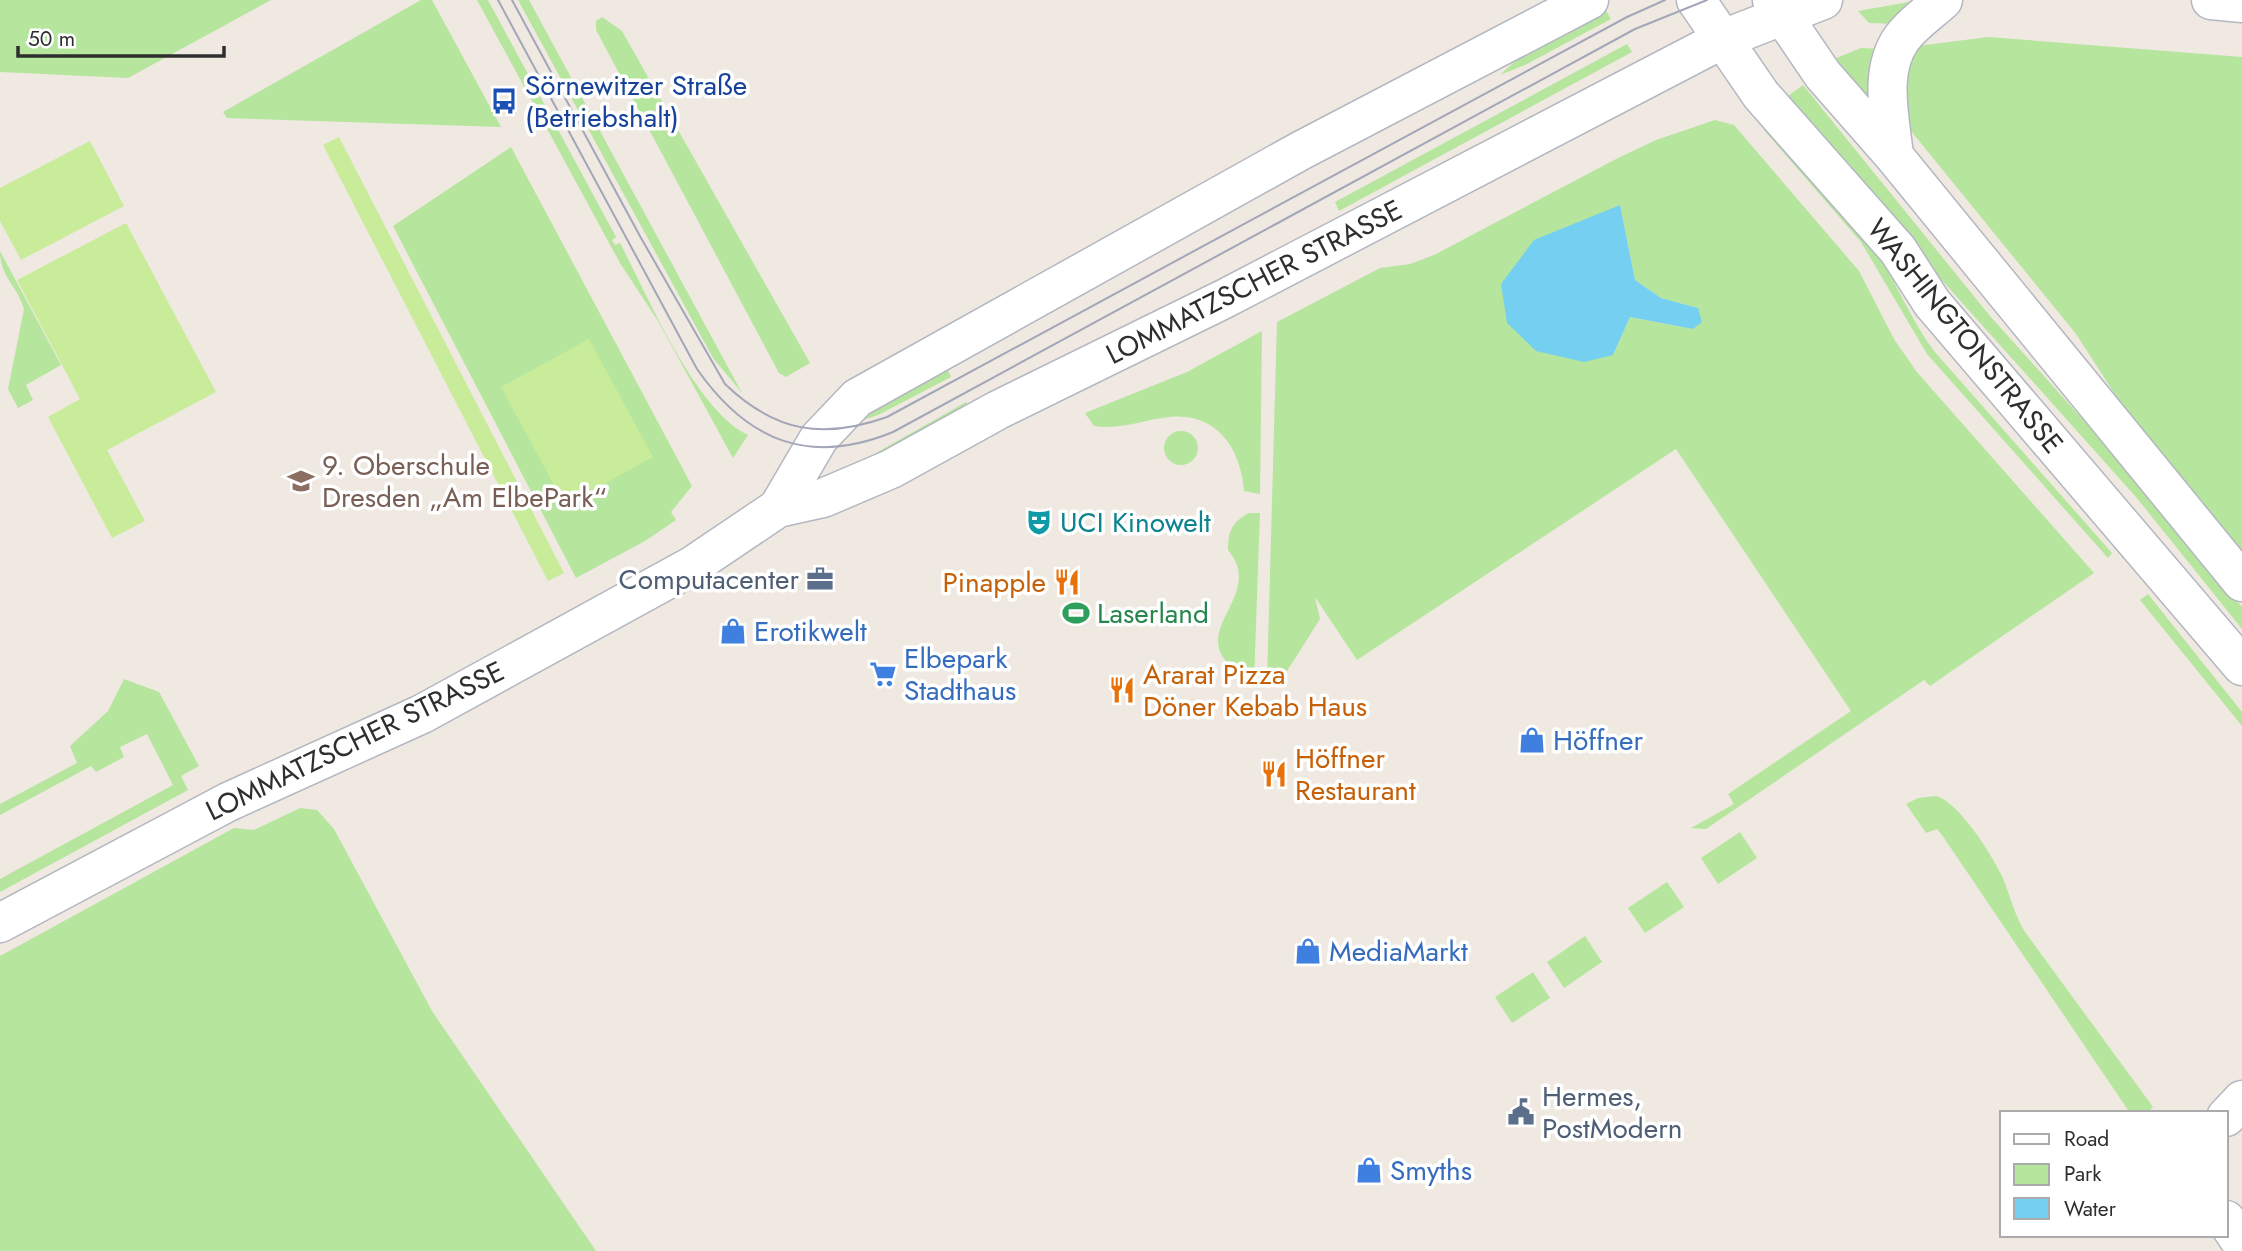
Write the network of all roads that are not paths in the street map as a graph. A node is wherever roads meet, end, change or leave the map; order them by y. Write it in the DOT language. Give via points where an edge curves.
graph roads {
  1 [pos="1589,0"];
  2 [pos="1696,0"];
  3 [pos="1823,0"];
  4 [pos="1943,0"];
  5 [pos="2211,0"];
  6 [pos="2242,3"];
  7 [pos="1777,8"];
  8 [pos="1723,39"];
  9 [pos="1894,156"];
  10 [pos="778,508"];
  11 [pos="2242,583"];
  12 [pos="2242,666"];
  13 [pos="0,923"];
  14 [pos="2242,1100"];
  15 [pos="2228,1115"];
  16 [pos="2228,1223"];
  17 [pos="2242,1244"];
  1 -- 10 [label="main road, LOMMATZSCHER STRASSE" via="1300,151 857,398 819,439"];
  2 -- 8 [label="main road, WASHINGTONSTRASSE"];
  3 -- 7 [label="main road, LOMMATZSCHER STRASSE"];
  4 -- 9 [label="main road" via="1904,35 1894,51 1887,85"];
  5 -- 6 [label="main road"];
  7 -- 8 [label="main road, LOMMATZSCHER STRASSE"];
  7 -- 9 [label="main road, WASHINGTONSTRASSE" via="1823,75"];
  8 -- 10 [label="main road, LOMMATZSCHER STRASSE" via="1224,299 998,410 891,470 823,498"];
  8 -- 12 [label="main road, WASHINGTONSTRASSE" via="1761,95 1898,250 1932,303"];
  9 -- 11 [label="main road, WASHINGTONSTRASSE"];
  10 -- 13 [label="main road, LOMMATZSCHER STRASSE" via="692,566 422,714 228,802"];
  14 -- 15 [label="main road"];
  16 -- 17 [label="main road"];
}
